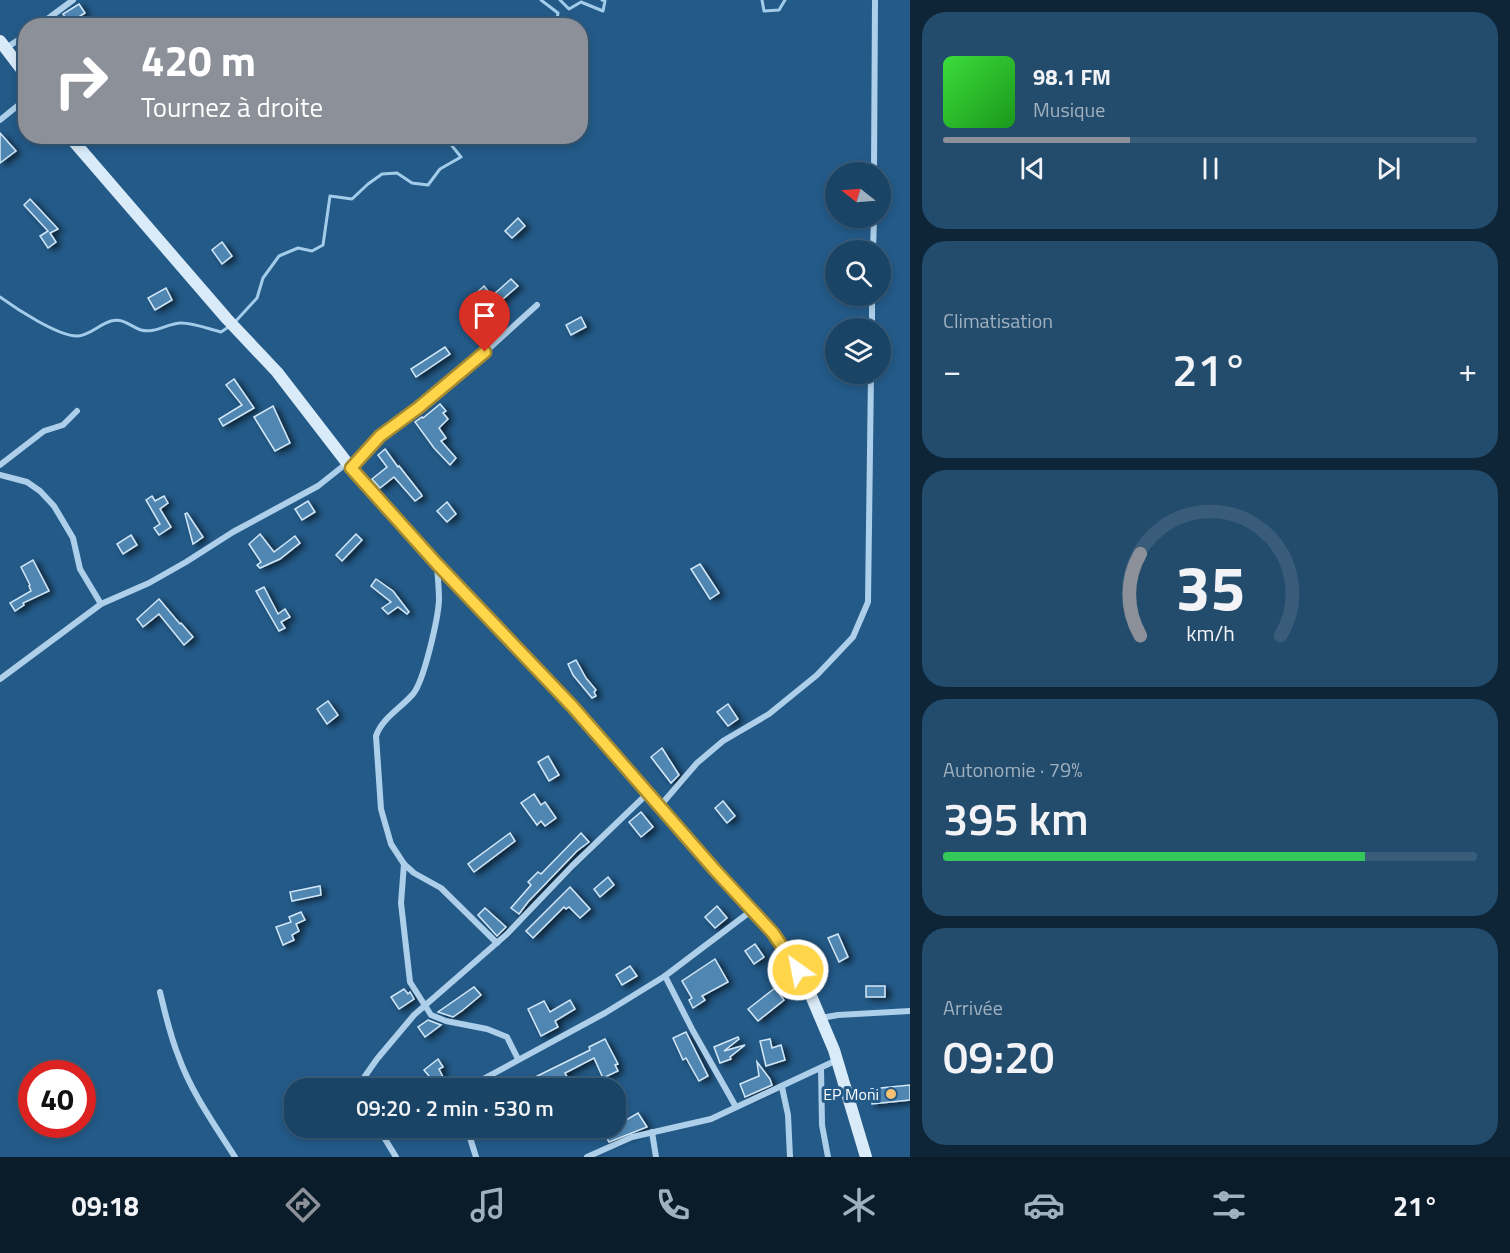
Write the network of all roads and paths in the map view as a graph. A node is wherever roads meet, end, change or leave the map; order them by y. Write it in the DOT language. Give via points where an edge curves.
graph roads {
  1 [pos="73,0"];
  2 [pos="875,0"];
  3 [pos="49,18"];
  4 [pos="18,38"];
  5 [pos="3,45"];
  6 [pos="18,65"];
  7 [pos="18,105"];
  8 [pos="0,120"];
  9 [pos="76,144"];
  10 [pos="874,162"];
  11 [pos="537,305"];
  12 [pos="871,384"];
  13 [pos="77,411"];
  14 [pos="0,465"];
  15 [pos="349,466"];
  16 [pos="0,475"];
  17 [pos="437,564"];
  18 [pos="101,604"];
  19 [pos="0,679"];
  20 [pos="648,792"];
  21 [pos="660,806"];
  22 [pos="404,864"];
  23 [pos="751,911"];
  24 [pos="497,943"];
  25 [pos="665,976"];
  26 [pos="160,992"];
  27 [pos="425,1005"];
  28 [pos="910,1011"];
  29 [pos="820,1018"];
  30 [pos="518,1059"];
  31 [pos="838,1060"];
  32 [pos="821,1068"];
  33 [pos="364,1078"];
  34 [pos="484,1078"];
  35 [pos="782,1087"];
  36 [pos="736,1107"];
  37 [pos="652,1132"];
  38 [pos="384,1138"];
  39 [pos="470,1138"];
  40 [pos="235,1157"];
  41 [pos="396,1157"];
  42 [pos="476,1157"];
  43 [pos="587,1157"];
  44 [pos="656,1157"];
  45 [pos="790,1157"];
  46 [pos="828,1157"];
  47 [pos="866,1157"];
  1 -- 3 [label="street"];
  2 -- 10 [label="street"];
  4 -- 5 [label="street"];
  5 -- 6 [label="street"];
  7 -- 8 [label="street"];
  9 -- 15 [label="street" via="298,398"];
  11 -- 15 [label="street"];
  12 -- 21 [label="street" via="868,602 853,637 818,675 769,714 723,741"];
  13 -- 14 [label="street" via="63,425 44,431"];
  15 -- 17 [label="street"];
  15 -- 18 [label="street" via="149,583"];
  16 -- 18 [label="street" via="27,482 54,506 73,538 80,569"];
  17 -- 20 [label="street"];
  17 -- 22 [label="street" via="439,600 421,679 413,694 379,727 376,736 381,809 391,844"];
  18 -- 19 [label="street"];
  20 -- 21 [label="street"];
  20 -- 24 [label="street"];
  21 -- 23 [label="street"];
  22 -- 24 [label="street" via="441,888"];
  22 -- 27 [label="street" via="401,903 408,970 410,982"];
  23 -- 25 [label="street"];
  23 -- 29 [label="street" via="789,955"];
  24 -- 27 [label="street"];
  25 -- 30 [label="street"];
  25 -- 36 [label="street"];
  26 -- 40 [label="street" via="186,1075"];
  27 -- 30 [label="street" via="431,1015 446,1022 507,1037"];
  27 -- 33 [label="street"];
  28 -- 29 [label="street"];
  29 -- 31 [label="street"];
  30 -- 34 [label="street"];
  31 -- 32 [label="street"];
  31 -- 47 [label="street"];
  32 -- 35 [label="street"];
  32 -- 46 [label="street" via="822,1125"];
  35 -- 36 [label="street"];
  35 -- 45 [label="street"];
  36 -- 37 [label="street" via="711,1119"];
  37 -- 43 [label="street"];
  37 -- 44 [label="street"];
  38 -- 41 [label="street"];
  39 -- 42 [label="street"];
}
